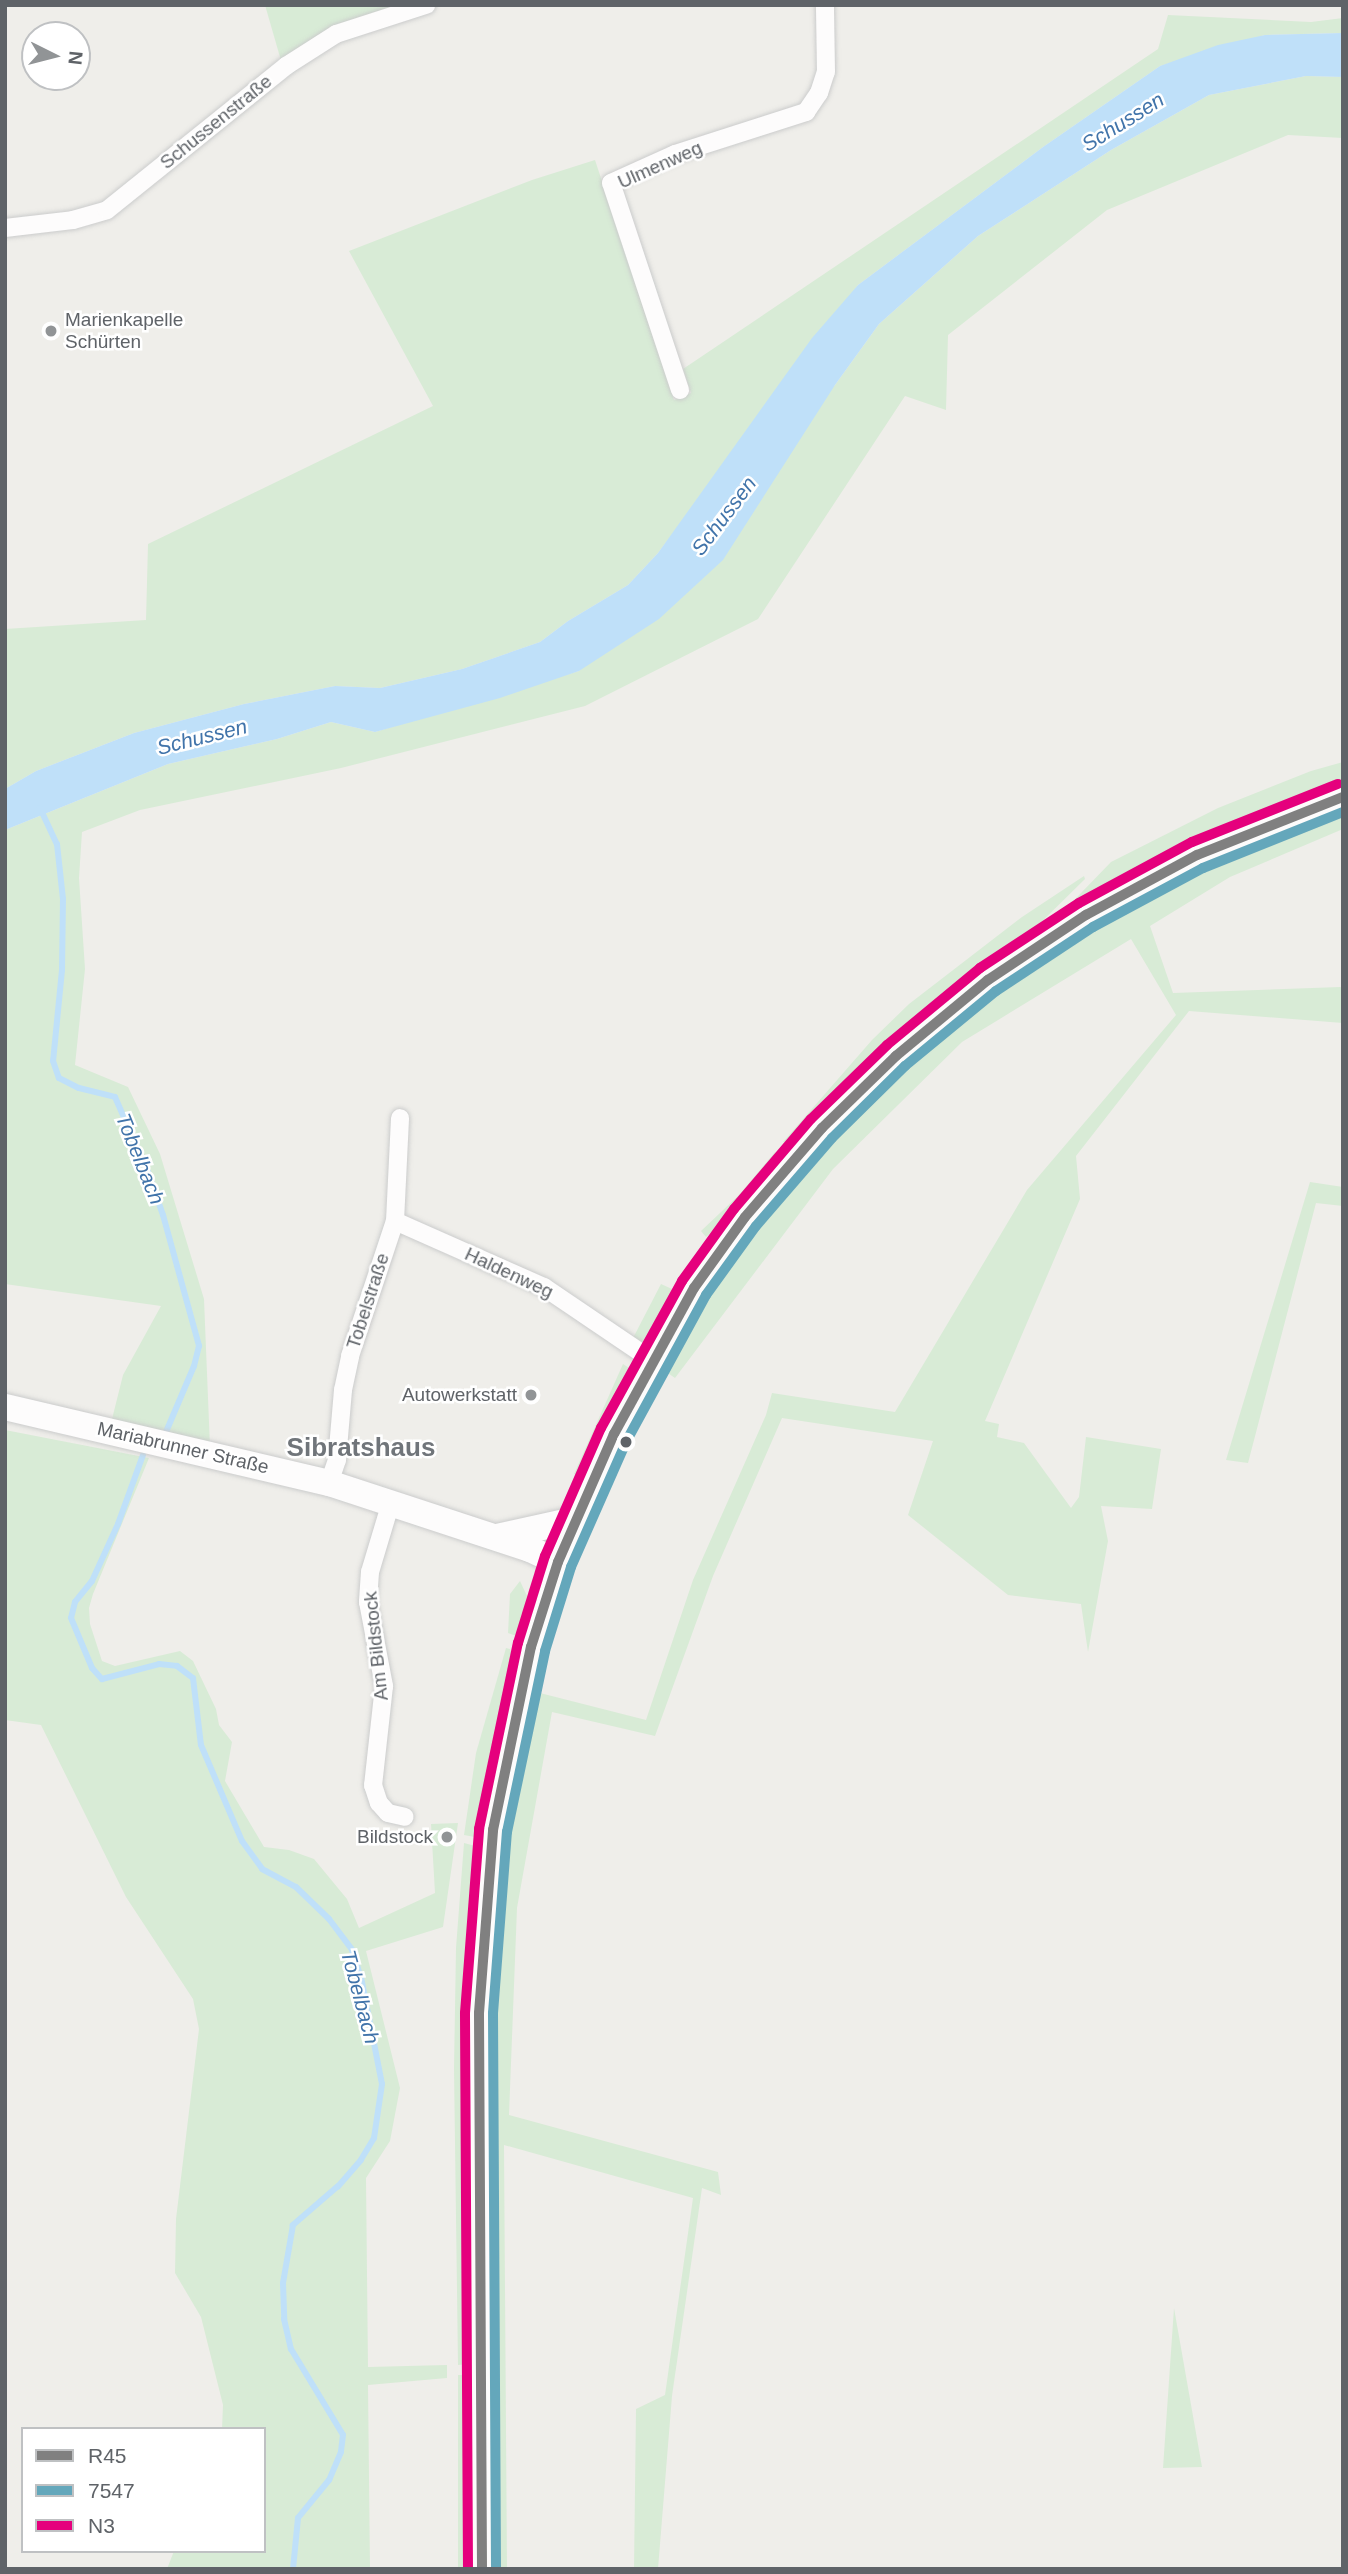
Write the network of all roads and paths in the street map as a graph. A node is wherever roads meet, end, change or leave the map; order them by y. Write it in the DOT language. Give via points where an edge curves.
graph roads {
  1 [pos="426,5"];
  2 [pos="825,5"];
  3 [pos="5,228"];
  4 [pos="680,390"];
  5 [pos="1343,797"];
  6 [pos="400,1118"];
  7 [pos="395,1221"];
  8 [pos="652,1360"];
  9 [pos="5,1406"];
  10 [pos="329,1483"];
  11 [pos="391,1502"];
  12 [pos="574,1520"];
  13 [pos="493,1538"];
  14 [pos="558,1562"];
  15 [pos="405,1817"];
  16 [pos="482,2569"];
  1 -- 3 [label="street, Schussenstraße" via="336,34 286,66 107,209 74,219"];
  2 -- 4 [label="street, Ulmenweg" via="826,72 806,112 675,154 611,183"];
  5 -- 8 [label="main road" via="1197,855 1086,915 988,980 896,1056 822,1128 745,1217 694,1288"];
  6 -- 7 [label="street, Tobelstraße"];
  7 -- 8 [label="street, Haldenweg" via="544,1287"];
  7 -- 10 [label="street, Tobelstraße" via="350,1356 337,1460"];
  8 -- 12 [label="main road"];
  9 -- 10 [label="main road, Mariabrunner Straße"];
  10 -- 11 [label="main road, Mariabrunner Straße"];
  11 -- 13 [label="main road, Mariabrunner Straße"];
  11 -- 15 [label="street, Am Bildstock" via="370,1572 368,1602 384,1686 373,1785 388,1813"];
  12 -- 13 [label="main road"];
  12 -- 14 [label="main road"];
  13 -- 14 [label="main road, Mariabrunner Straße"];
  14 -- 16 [label="main road" via="531,1647 494,1830 480,2013"];
}
